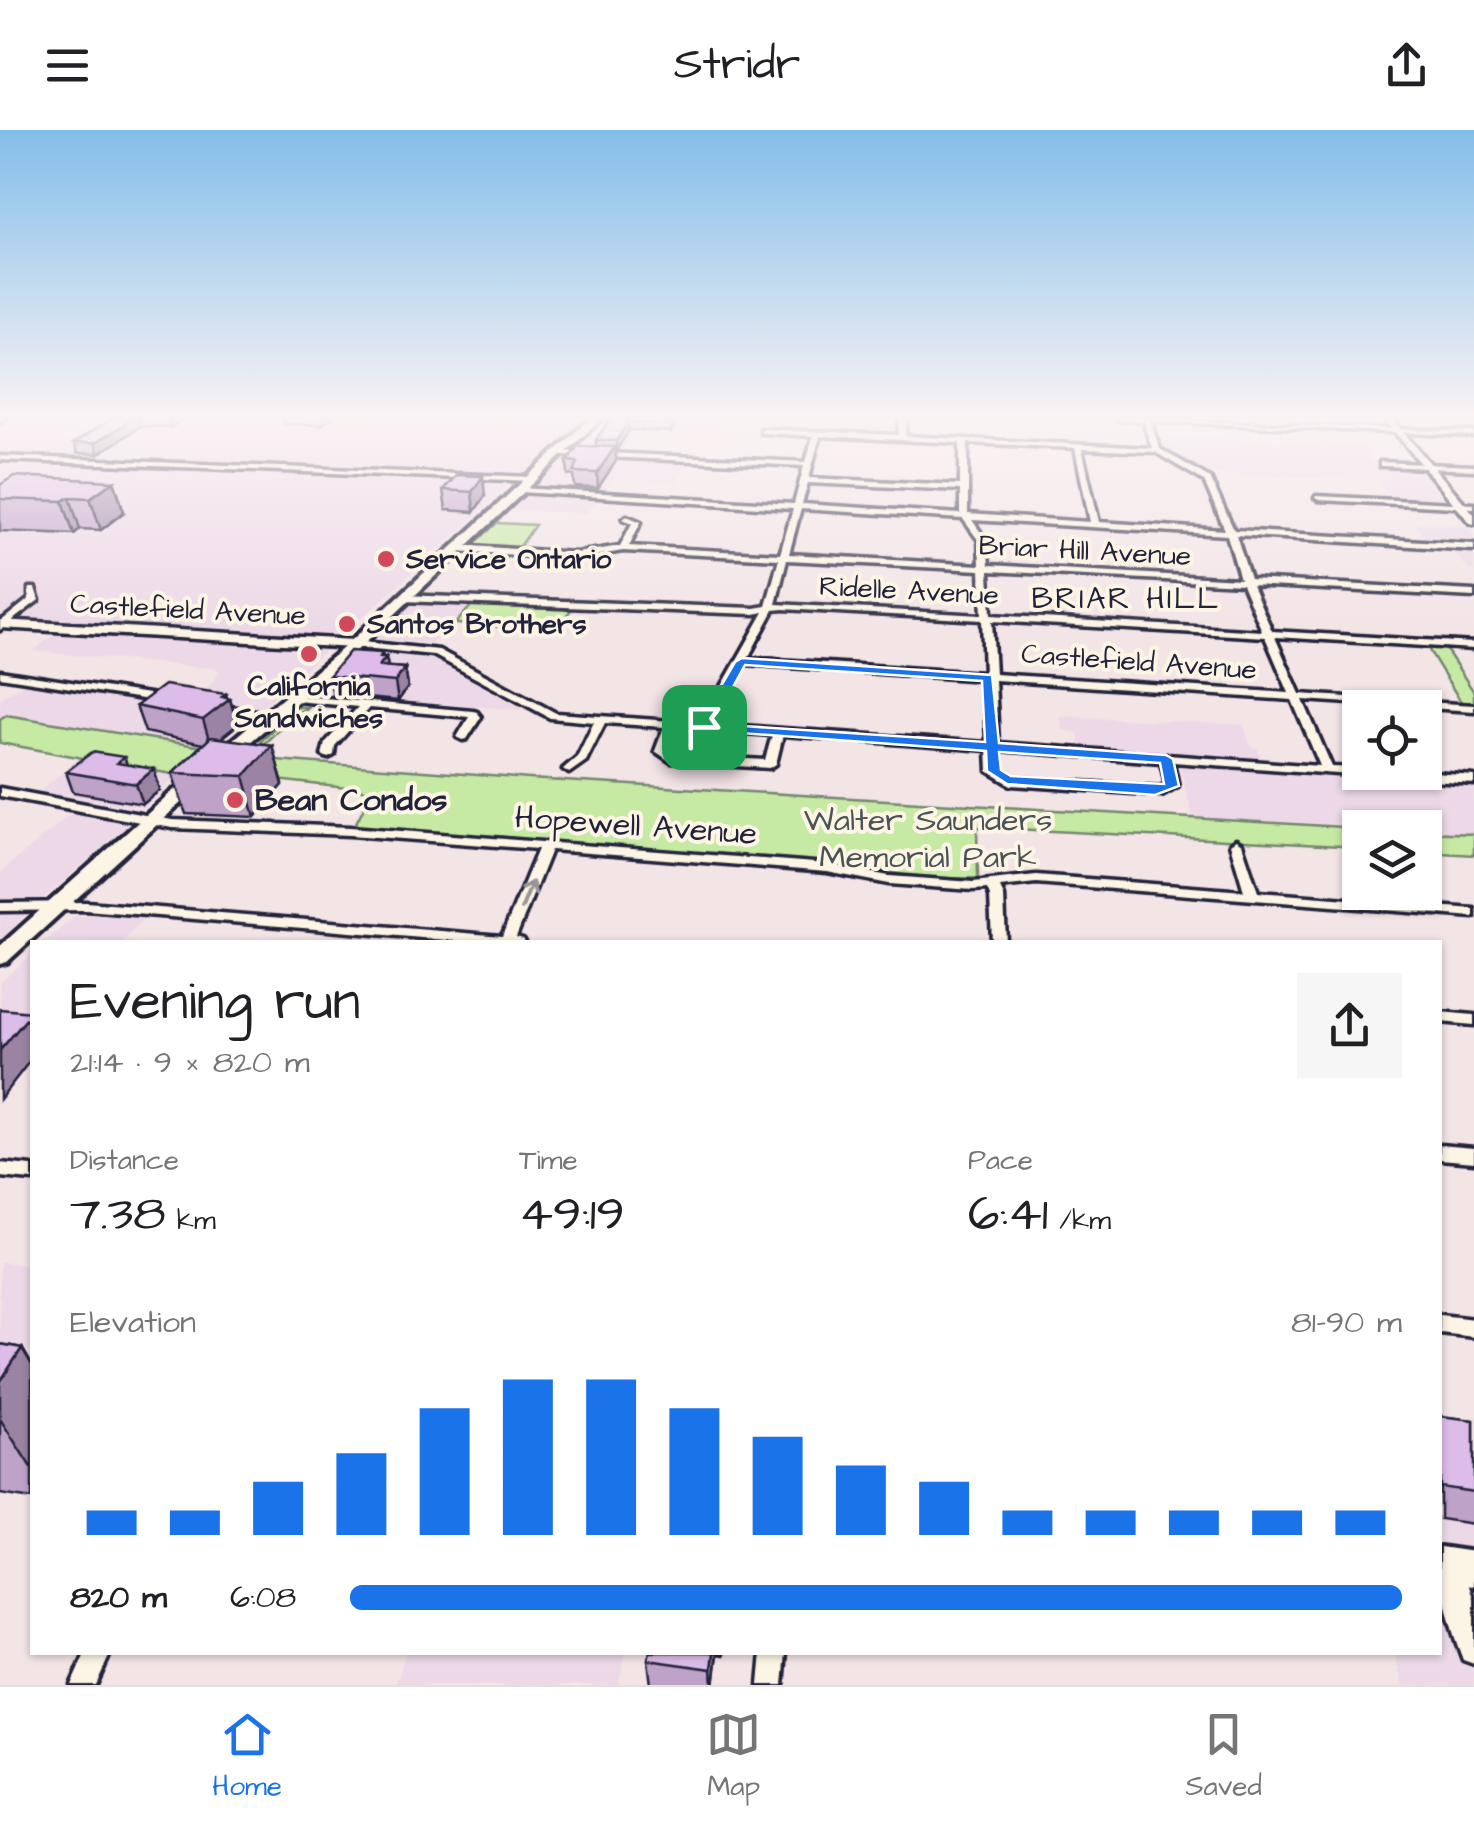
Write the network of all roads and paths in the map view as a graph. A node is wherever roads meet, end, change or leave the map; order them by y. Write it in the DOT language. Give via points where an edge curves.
graph roads {
  1 [pos="520,490"];
  2 [pos="531,491"];
  3 [pos="800,491"];
  4 [pos="962,491"];
  5 [pos="1087,491"];
  6 [pos="1211,491"];
  7 [pos="1318,498"];
  8 [pos="797,504"];
  9 [pos="1467,505"];
  10 [pos="966,518"];
  11 [pos="627,519"];
  12 [pos="1474,520"];
  13 [pos="1095,525"];
  14 [pos="1231,534"];
  15 [pos="1474,547"];
  16 [pos="456,548"];
  17 [pos="623,548"];
  18 [pos="782,557"];
  19 [pos="983,568"];
  20 [pos="1245,582"];
  21 [pos="32,590"];
  22 [pos="1474,594"];
  23 [pos="402,598"];
  24 [pos="769,608"];
  25 [pos="985,618"];
  26 [pos="1,625"];
  27 [pos="1268,635"];
  28 [pos="347,644"];
  29 [pos="1474,646"];
  30 [pos="742,662"];
  31 [pos="0,674"];
  32 [pos="988,678"];
  33 [pos="295,693"];
  34 [pos="1295,697"];
  35 [pos="176,702"];
  36 [pos="367,704"];
  37 [pos="213,707"];
  38 [pos="1474,708"];
  39 [pos="268,716"];
  40 [pos="600,721"];
  41 [pos="671,724"];
  42 [pos="704,727"];
  43 [pos="778,732"];
  44 [pos="462,737"];
  45 [pos="992,747"];
  46 [pos="328,755"];
  47 [pos="1166,759"];
  48 [pos="568,769"];
  49 [pos="1328,770"];
  50 [pos="1342,771"];
  51 [pos="1442,778"];
  52 [pos="1474,780"];
  53 [pos="0,792"];
  54 [pos="153,820"];
  55 [pos="1236,844"];
  56 [pos="545,848"];
  57 [pos="992,885"];
  58 [pos="1252,896"];
  59 [pos="0,907"];
  60 [pos="54,909"];
  61 [pos="1474,912"];
  62 [pos="484,940"];
  63 [pos="509,940"];
  64 [pos="999,940"];
  65 [pos="0,957"];
  66 [pos="1442,1017"];
  67 [pos="1474,1020"];
  68 [pos="1442,1152"];
  69 [pos="1474,1155"];
  70 [pos="0,1170"];
  71 [pos="30,1173"];
  72 [pos="1442,1324"];
  73 [pos="1474,1328"];
  74 [pos="1455,1566"];
  75 [pos="1474,1649"];
  76 [pos="98,1655"];
  77 [pos="774,1655"];
  78 [pos="83,1685"];
  79 [pos="771,1685"];
  1 -- 16 [label="main road"];
  2 -- 8 [label="street"];
  3 -- 8 [label="street"];
  4 -- 10 [label="street"];
  5 -- 13 [label="street"];
  6 -- 14 [label="street"];
  7 -- 9 [label="street"];
  8 -- 10 [label="street"];
  8 -- 18 [label="street"];
  9 -- 12 [label="street"];
  10 -- 13 [label="street"];
  10 -- 19 [label="street" via="982,541"];
  11 -- 17 [label="street" via="638,522"];
  13 -- 14 [label="street"];
  14 -- 15 [label="street"];
  14 -- 20 [label="street"];
  16 -- 17 [label="street, Briar Hill Avenue" via="576,556"];
  16 -- 23 [label="main road"];
  17 -- 18 [label="street, Briar Hill Avenue"];
  18 -- 19 [label="street, Briar Hill Avenue"];
  18 -- 24 [label="street"];
  19 -- 20 [label="street, Briar Hill Avenue"];
  19 -- 25 [label="street"];
  20 -- 22 [label="street, Briar Hill Avenue"];
  20 -- 27 [label="street"];
  21 -- 26 [label="street" via="34,600"];
  23 -- 24 [label="street, Ridelle Avenue"];
  23 -- 28 [label="main road"];
  24 -- 25 [label="street, Ridelle Avenue"];
  24 -- 30 [label="street"];
  25 -- 27 [label="street, Ridelle Avenue"];
  25 -- 32 [label="street"];
  26 -- 28 [label="street, Castlefield Avenue"];
  27 -- 29 [label="street, Ridelle Avenue"];
  27 -- 34 [label="street"];
  28 -- 33 [label="main road"];
  28 -- 40 [label="street, Castlefield Avenue" via="435,652 538,710"];
  30 -- 32 [label="street, Castlefield Avenue"];
  30 -- 42 [label="street"];
  31 -- 35 [label="street"];
  32 -- 34 [label="street, Castlefield Avenue"];
  32 -- 45 [label="street"];
  33 -- 36 [label="street"];
  33 -- 39 [label="main road"];
  34 -- 38 [label="street, Castlefield Avenue"];
  34 -- 49 [label="street"];
  36 -- 44 [label="street" via="466,712 475,717"];
  36 -- 46 [label="street" via="329,745"];
  37 -- 39 [label="street"];
  39 -- 54 [label="main road"];
  40 -- 41 [label="street"];
  40 -- 48 [label="street" via="582,758"];
  41 -- 42 [label="street"];
  41 -- 43 [label="street" via="661,751 666,756 770,764"];
  42 -- 43 [label="street"];
  43 -- 45 [label="street"];
  45 -- 47 [label="street"];
  45 -- 47 [label="street" via="997,775 1011,781 1162,791 1172,786"];
  47 -- 49 [label="street"];
  49 -- 50 [label="street"];
  51 -- 52 [label="street"];
  53 -- 54 [label="street, Hopewell Avenue"];
  54 -- 56 [label="street, Hopewell Avenue"];
  54 -- 60 [label="main road"];
  55 -- 58 [label="street"];
  56 -- 57 [label="street, Hopewell Avenue"];
  63 -- 56 [label="street, one-way"];
  57 -- 58 [label="street, Hopewell Avenue" via="1036,879"];
  57 -- 64 [label="street"];
  58 -- 61 [label="street, Hopewell Avenue"];
  59 -- 60 [label="street"];
  60 -- 62 [label="street" via="86,906"];
  60 -- 65 [label="main road"];
  66 -- 67 [label="street"];
  68 -- 69 [label="street"];
  70 -- 71 [label="street"];
  72 -- 73 [label="street"];
  74 -- 75 [label="street"];
  76 -- 78 [label="street"];
  77 -- 79 [label="street"];
}
